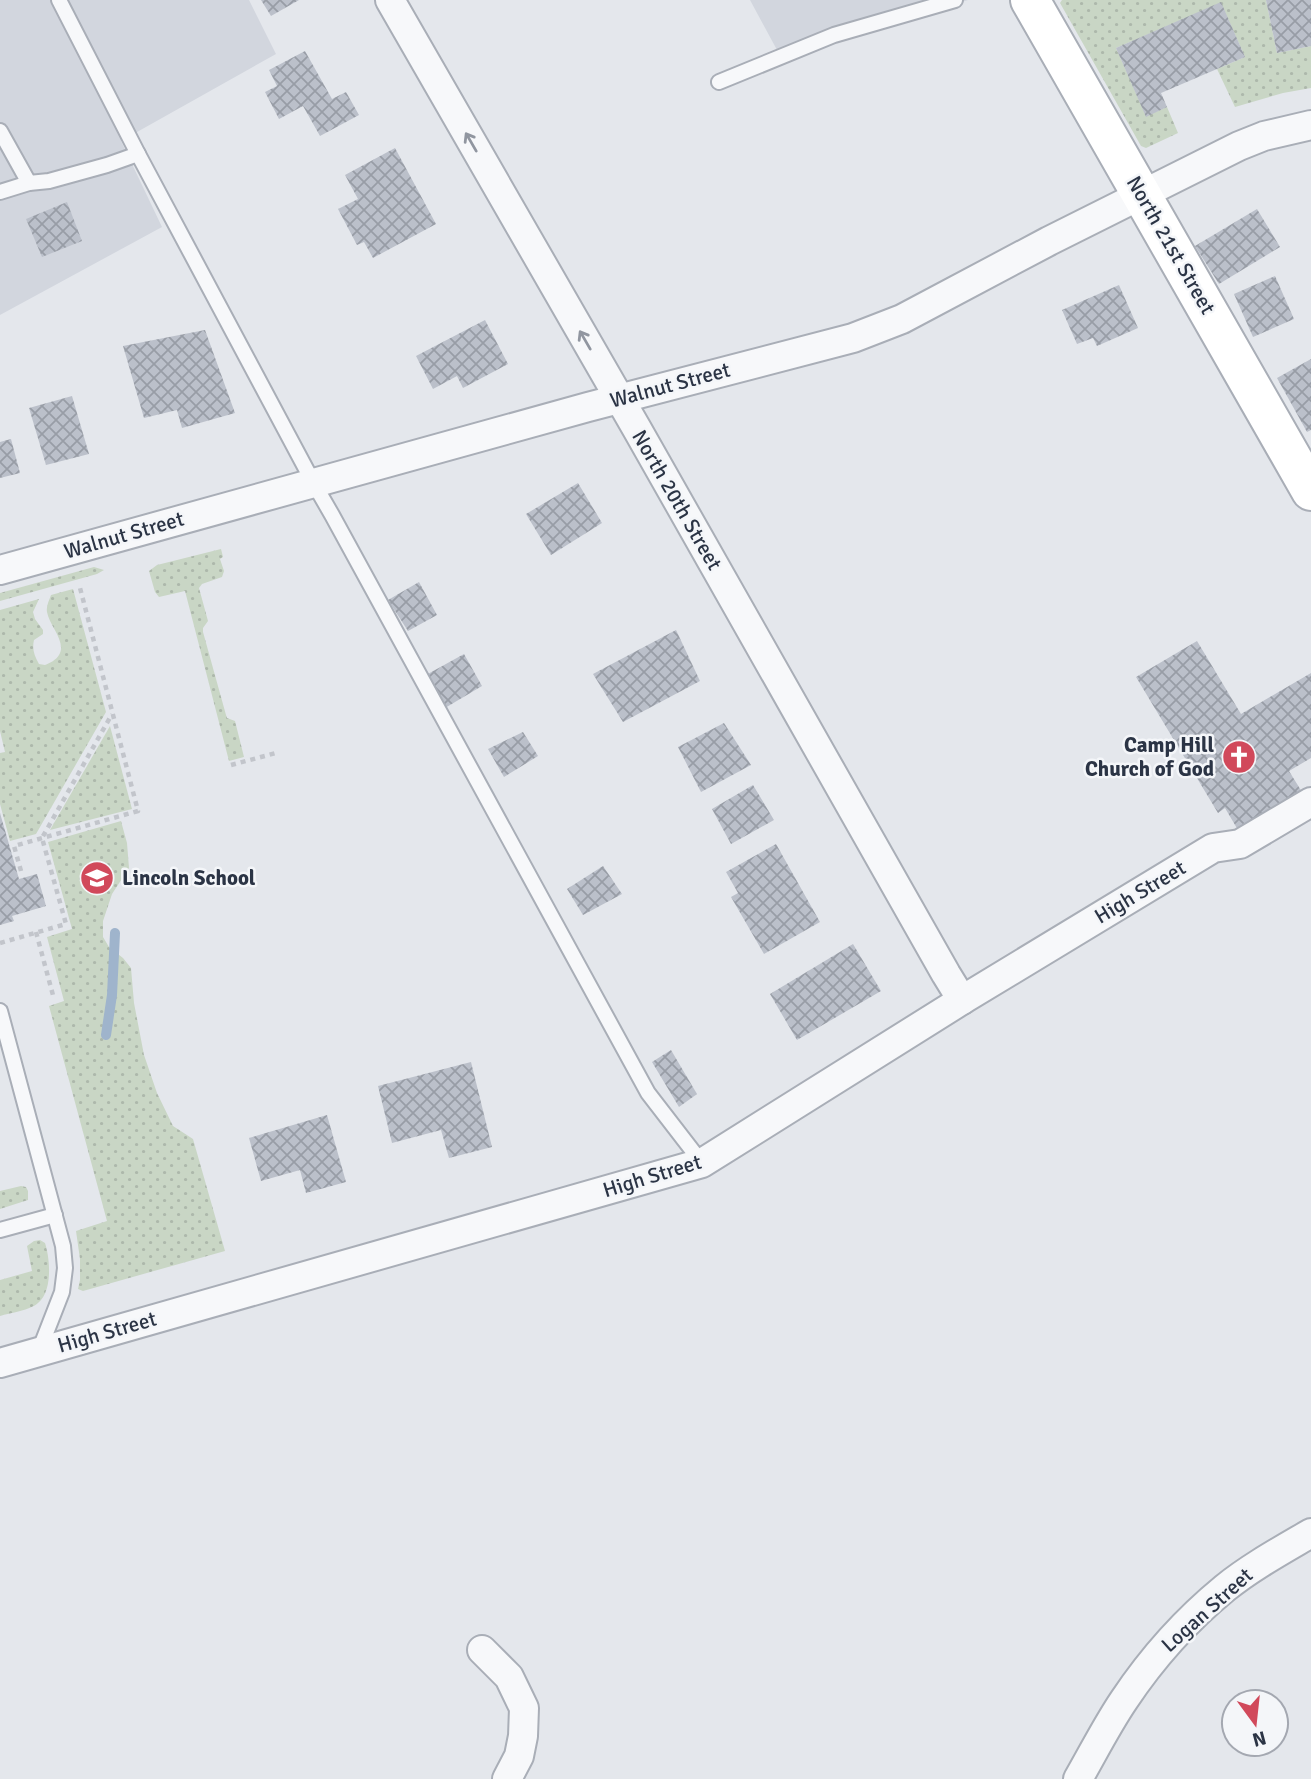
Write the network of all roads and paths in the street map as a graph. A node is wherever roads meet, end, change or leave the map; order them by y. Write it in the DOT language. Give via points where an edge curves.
graph roads {
  1 [pos="59,0"];
  2 [pos="956,0"];
  3 [pos="1030,0"];
  4 [pos="395,2"];
  5 [pos="719,82"];
  6 [pos="1311,125"];
  7 [pos="0,131"];
  8 [pos="138,154"];
  9 [pos="29,183"];
  10 [pos="0,192"];
  11 [pos="1142,194"];
  12 [pos="619,398"];
  13 [pos="313,482"];
  14 [pos="1311,491"];
  15 [pos="0,570"];
  16 [pos="79,584"];
  17 [pos="113,713"];
  18 [pos="276,753"];
  19 [pos="231,765"];
  20 [pos="1311,802"];
  21 [pos="42,838"];
  22 [pos="21,871"];
  23 [pos="36,932"];
  24 [pos="0,943"];
  25 [pos="54,999"];
  26 [pos="962,1000"];
  27 [pos="0,1011"];
  28 [pos="702,1163"];
  29 [pos="55,1215"];
  30 [pos="0,1230"];
  31 [pos="39,1351"];
  32 [pos="0,1363"];
  33 [pos="1311,1533"];
  34 [pos="482,1650"];
  35 [pos="507,1779"];
  36 [pos="1078,1779"];
  1 -- 8 [label="lane"];
  2 -- 5 [label="lane" via="834,35"];
  3 -- 11 [label="main road, North 21st Street"];
  12 -- 4 [label="street, North 20th Street, one-way"];
  6 -- 11 [label="street, Walnut Street" via="1239,146"];
  7 -- 9 [label="lane"];
  8 -- 9 [label="lane"];
  8 -- 13 [label="lane"];
  9 -- 10 [label="lane"];
  11 -- 12 [label="street, Walnut Street" via="902,319 853,338"];
  11 -- 14 [label="main road, North 21st Street"];
  12 -- 13 [label="street, Walnut Street"];
  12 -- 26 [label="street, North 20th Street"];
  13 -- 15 [label="street, Walnut Street"];
  13 -- 28 [label="lane" via="648,1093"];
  16 -- 17 [label="path"];
  17 -- 21 [label="path"];
  17 -- 21 [label="path" via="138,811"];
  18 -- 19 [label="path"];
  20 -- 26 [label="street, High Street" via="1240,844 1213,848"];
  21 -- 22 [label="path" via="14,846"];
  21 -- 23 [label="path" via="66,924"];
  23 -- 24 [label="path"];
  23 -- 25 [label="path"];
  26 -- 28 [label="street, High Street"];
  27 -- 29 [label="lane"];
  28 -- 31 [label="street, High Street"];
  29 -- 30 [label="lane"];
  29 -- 31 [label="lane" via="65,1268 60,1298"];
  31 -- 32 [label="street, High Street"];
  33 -- 36 [label="street, Logan Street" via="1224,1589 1175,1634 1123,1701"];
  34 -- 35 [label="street" via="509,1676 524,1709 519,1756"];
}
